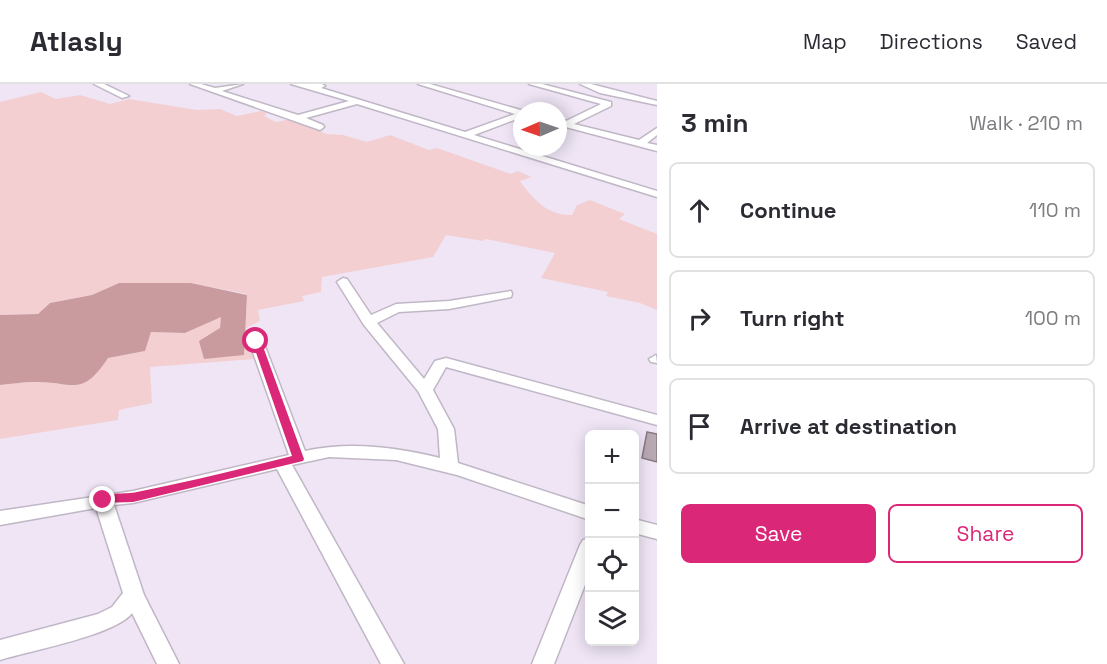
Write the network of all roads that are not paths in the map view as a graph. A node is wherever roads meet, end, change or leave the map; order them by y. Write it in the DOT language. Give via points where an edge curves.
graph roads {
  1 [pos="98,84"];
  2 [pos="194,84"];
  3 [pos="239,84"];
  4 [pos="295,84"];
  5 [pos="329,84"];
  6 [pos="422,84"];
  7 [pos="533,84"];
  8 [pos="584,84"];
  9 [pos="313,88"];
  10 [pos="213,90"];
  11 [pos="125,96"];
  12 [pos="360,101"];
  13 [pos="657,103"];
  14 [pos="513,111"];
  15 [pos="513,117"];
  16 [pos="298,118"];
  17 [pos="567,121"];
  18 [pos="567,124"];
  19 [pos="320,127"];
  20 [pos="657,131"];
  21 [pos="466,135"];
  22 [pos="641,143"];
  23 [pos="657,148"];
  24 [pos="657,194"];
  25 [pos="343,282"];
  26 [pos="506,294"];
  27 [pos="369,322"];
  28 [pos="256,341"];
  29 [pos="425,390"];
  30 [pos="657,420"];
  31 [pos="291,461"];
  32 [pos="450,467"];
  33 [pos="103,500"];
  34 [pos="585,511"];
  35 [pos="0,518"];
  36 [pos="639,527"];
  37 [pos="657,532"];
  38 [pos="585,558"];
  39 [pos="134,595"];
  40 [pos="0,651"];
  41 [pos="168,664"];
  42 [pos="393,664"];
  43 [pos="543,664"];
  1 -- 11 [label="street"];
  2 -- 10 [label="street"];
  3 -- 10 [label="street"];
  4 -- 9 [label="street"];
  5 -- 9 [label="street"];
  6 -- 14 [label="street"];
  7 -- 17 [label="street" via="608,104"];
  8 -- 13 [label="street"];
  9 -- 12 [label="street"];
  10 -- 16 [label="street"];
  12 -- 16 [label="street"];
  12 -- 21 [label="street"];
  15 -- 21 [label="street"];
  16 -- 19 [label="street"];
  18 -- 22 [label="street"];
  20 -- 22 [label="street"];
  21 -- 24 [label="street"];
  22 -- 23 [label="street"];
  25 -- 27 [label="street"];
  26 -- 27 [label="street" via="449,305 396,308"];
  27 -- 29 [label="street"];
  28 -- 31 [label="street"];
  29 -- 30 [label="street" via="440,364 446,362"];
  29 -- 32 [label="street" via="446,429"];
  31 -- 32 [label="street" via="329,451 352,450"];
  31 -- 33 [label="street" via="154,493"];
  31 -- 42 [label="street"];
  32 -- 34 [label="street"];
  33 -- 35 [label="street"];
  33 -- 39 [label="street"];
  36 -- 37 [label="street"];
  38 -- 43 [label="street"];
  39 -- 40 [label="street" via="120,613 103,622"];
  39 -- 41 [label="street"];
}
